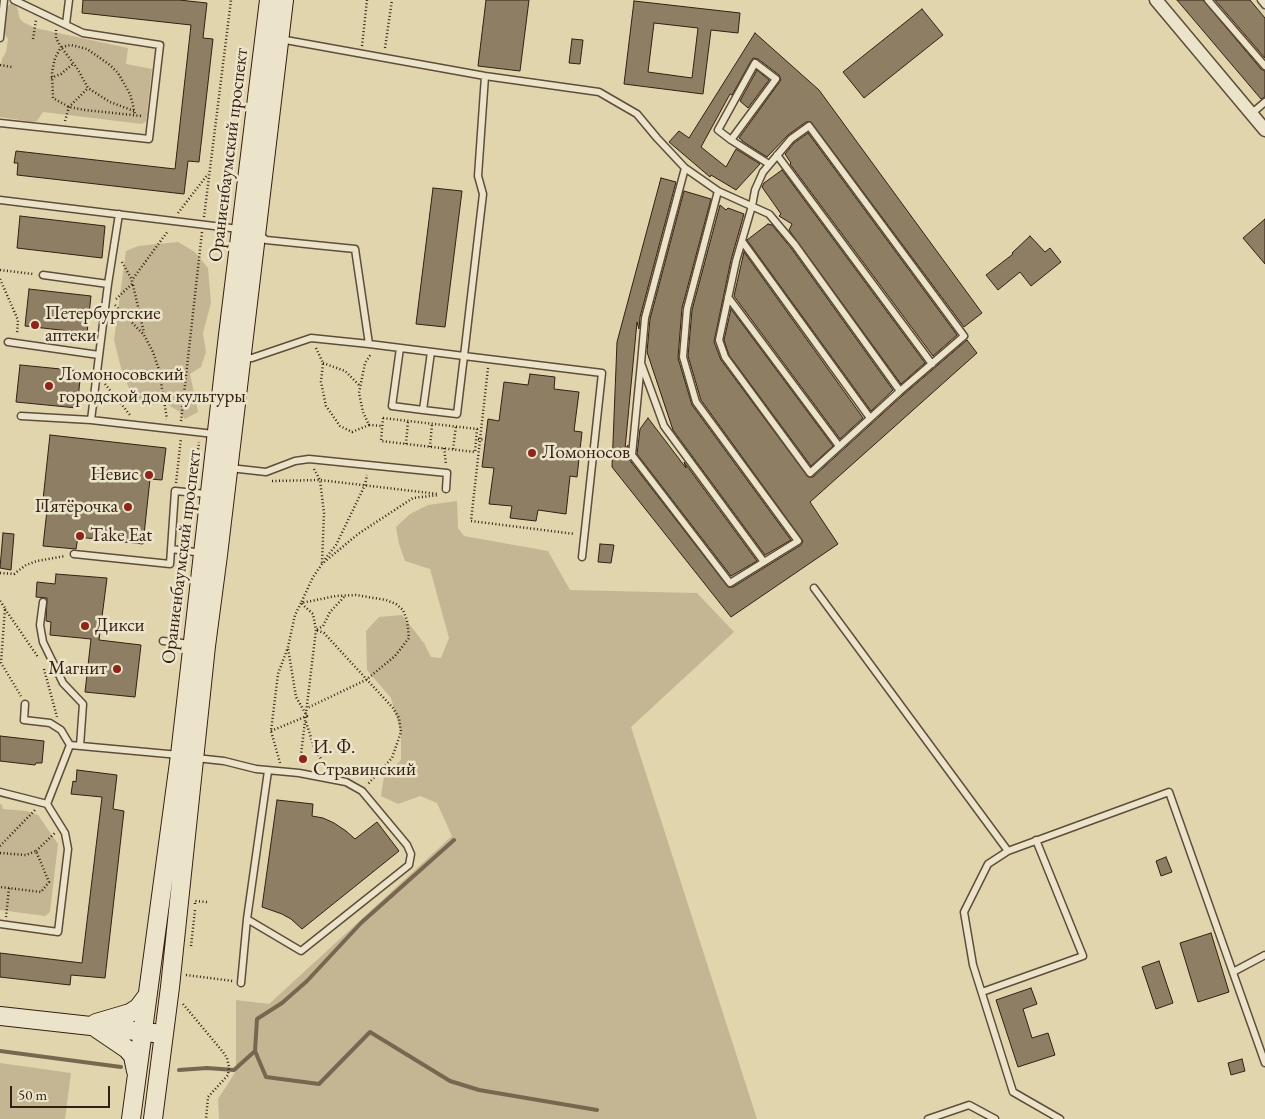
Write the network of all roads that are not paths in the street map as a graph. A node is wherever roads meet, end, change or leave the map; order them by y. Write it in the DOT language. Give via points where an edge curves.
graph roads {
  1 [pos="4,0"];
  2 [pos="14,0"];
  3 [pos="69,0"];
  4 [pos="269,0"];
  5 [pos="284,0"];
  6 [pos="1156,0"];
  7 [pos="1208,0"];
  8 [pos="1261,0"];
  9 [pos="1265,5"];
  10 [pos="66,24"];
  11 [pos="0,38"];
  12 [pos="272,38"];
  13 [pos="1265,66"];
  14 [pos="485,76"];
  15 [pos="1265,102"];
  16 [pos="1250,114"];
  17 [pos="0,122"];
  18 [pos="1265,130"];
  19 [pos="730,140"];
  20 [pos="777,155"];
  21 [pos="769,164"];
  22 [pos="685,168"];
  23 [pos="718,192"];
  24 [pos="0,200"];
  25 [pos="752,206"];
  26 [pos="120,214"];
  27 [pos="249,231"];
  28 [pos="742,241"];
  29 [pos="43,275"];
  30 [pos="108,284"];
  31 [pos="728,297"];
  32 [pos="8,342"];
  33 [pos="369,344"];
  34 [pos="400,348"];
  35 [pos="431,352"];
  36 [pos="99,355"];
  37 [pos="464,356"];
  38 [pos="234,358"];
  39 [pos="641,363"];
  40 [pos="932,364"];
  41 [pos="900,391"];
  42 [pos="423,410"];
  43 [pos="21,416"];
  44 [pos="870,418"];
  45 [pos="91,420"];
  46 [pos="218,434"];
  47 [pos="839,446"];
  48 [pos="229,467"];
  49 [pos="446,488"];
  50 [pos="211,495"];
  51 [pos="171,549"];
  52 [pos="74,554"];
  53 [pos="211,554"];
  54 [pos="582,557"];
  55 [pos="764,562"];
  56 [pos="814,588"];
  57 [pos="43,602"];
  58 [pos="163,641"];
  59 [pos="199,646"];
  60 [pos="25,704"];
  61 [pos="70,745"];
  62 [pos="80,746"];
  63 [pos="187,756"];
  64 [pos="268,771"];
  65 [pos="0,792"];
  66 [pos="45,803"];
  67 [pos="1036,840"];
  68 [pos="1008,850"];
  69 [pos="247,919"];
  70 [pos="2,925"];
  71 [pos="1265,955"];
  72 [pos="1233,972"];
  73 [pos="241,983"];
  74 [pos="982,992"];
  75 [pos="147,996"];
  76 [pos="0,1016"];
  77 [pos="86,1026"];
  78 [pos="143,1032"];
  79 [pos="164,1034"];
  80 [pos="1265,1063"];
  81 [pos="137,1076"];
  82 [pos="131,1119"];
  83 [pos="153,1119"];
  84 [pos="928,1119"];
  85 [pos="995,1119"];
  86 [pos="1060,1119"];
  1 -- 11 [label="lane"];
  2 -- 10 [label="lane"];
  3 -- 10 [label="lane"];
  4 -- 12 [label="main road, Ораниенбаумский проспект"];
  5 -- 12 [label="main road, Ораниенбаумский проспект"];
  6 -- 16 [label="street"];
  7 -- 13 [label="lane"];
  8 -- 9 [label="lane"];
  10 -- 17 [label="lane" via="83,32 160,45 149,139"];
  12 -- 14 [label="lane"];
  12 -- 27 [label="main road, Ораниенбаумский проспект"];
  14 -- 22 [label="lane" via="598,92 637,114"];
  14 -- 37 [label="lane" via="478,176 483,194"];
  15 -- 16 [label="lane"];
  16 -- 18 [label="street"];
  19 -- 19 [label="lane" via="776,79 755,64 718,130"];
  19 -- 21 [label="lane"];
  20 -- 21 [label="lane"];
  20 -- 40 [label="lane"];
  20 -- 40 [label="lane" via="809,126 964,336"];
  21 -- 25 [label="lane" via="755,190"];
  22 -- 23 [label="lane"];
  22 -- 39 [label="lane" via="645,318"];
  23 -- 25 [label="lane"];
  23 -- 55 [label="lane" via="687,309 683,356 696,402 798,541"];
  24 -- 26 [label="lane"];
  25 -- 28 [label="lane"];
  25 -- 41 [label="lane" via="769,214 795,245"];
  26 -- 27 [label="lane"];
  26 -- 30 [label="lane"];
  27 -- 33 [label="lane" via="266,240 355,249"];
  27 -- 38 [label="main road, Ораниенбаумский проспект"];
  28 -- 31 [label="lane"];
  28 -- 44 [label="lane"];
  29 -- 30 [label="lane"];
  30 -- 36 [label="lane"];
  31 -- 47 [label="lane"];
  31 -- 47 [label="lane" via="718,340 725,357 810,473"];
  32 -- 36 [label="lane"];
  33 -- 34 [label="lane"];
  33 -- 38 [label="lane" via="310,338 252,358"];
  34 -- 35 [label="lane"];
  34 -- 42 [label="lane" via="392,406"];
  35 -- 37 [label="lane"];
  35 -- 42 [label="lane"];
  36 -- 45 [label="lane"];
  37 -- 42 [label="lane" via="457,414"];
  37 -- 54 [label="lane" via="602,373"];
  38 -- 46 [label="main road, Ораниенбаумский проспект"];
  38 -- 48 [label="main road, Ораниенбаумский проспект"];
  39 -- 55 [label="lane" via="664,426"];
  39 -- 55 [label="lane" via="632,455 730,583"];
  40 -- 41 [label="lane"];
  41 -- 44 [label="lane"];
  43 -- 45 [label="lane"];
  44 -- 47 [label="lane"];
  45 -- 46 [label="lane"];
  46 -- 50 [label="main road, Ораниенбаумский проспект"];
  48 -- 49 [label="lane" via="266,472 309,459 447,473"];
  48 -- 53 [label="main road, Ораниенбаумский проспект"];
  50 -- 51 [label="lane" via="175,491"];
  50 -- 53 [label="main road, Ораниенбаумский проспект"];
  51 -- 52 [label="lane" via="170,564"];
  51 -- 53 [label="lane"];
  53 -- 59 [label="main road, Ораниенбаумский проспект"];
  56 -- 68 [label="lane"];
  57 -- 62 [label="lane" via="40,624 43,642 63,683 83,704"];
  58 -- 59 [label="lane"];
  59 -- 63 [label="main road, Ораниенбаумский проспект"];
  60 -- 61 [label="lane" via="24,720 50,723 61,730"];
  61 -- 62 [label="lane"];
  61 -- 66 [label="lane"];
  62 -- 63 [label="lane"];
  63 -- 64 [label="lane"];
  63 -- 75 [label="main road, Ораниенбаумский проспект"];
  63 -- 79 [label="main road, Ораниенбаумский проспект"];
  64 -- 69 [label="lane"];
  64 -- 69 [label="lane" via="336,779 362,791 411,854 408,865 301,950"];
  65 -- 66 [label="lane"];
  66 -- 70 [label="lane" via="62,827 68,849 58,932"];
  67 -- 68 [label="lane"];
  67 -- 72 [label="lane" via="1169,792"];
  67 -- 74 [label="lane" via="1082,956"];
  68 -- 74 [label="lane" via="988,864 964,912 973,965"];
  69 -- 73 [label="lane"];
  71 -- 72 [label="lane"];
  72 -- 80 [label="lane"];
  74 -- 86 [label="lane" via="1013,1092"];
  75 -- 77 [label="main road" via="130,1013"];
  75 -- 78 [label="main road, Ораниенбаумский проспект"];
  76 -- 77 [label="main road"];
  77 -- 78 [label="main road"];
  77 -- 81 [label="main road" via="98,1029 127,1049 133,1056"];
  78 -- 79 [label="main road"];
  78 -- 81 [label="main road, Ораниенбаумский проспект"];
  79 -- 83 [label="main road, Ораниенбаумский проспект"];
  81 -- 82 [label="main road, Ораниенбаумский проспект"];
  84 -- 85 [label="lane" via="970,1105"];
}
